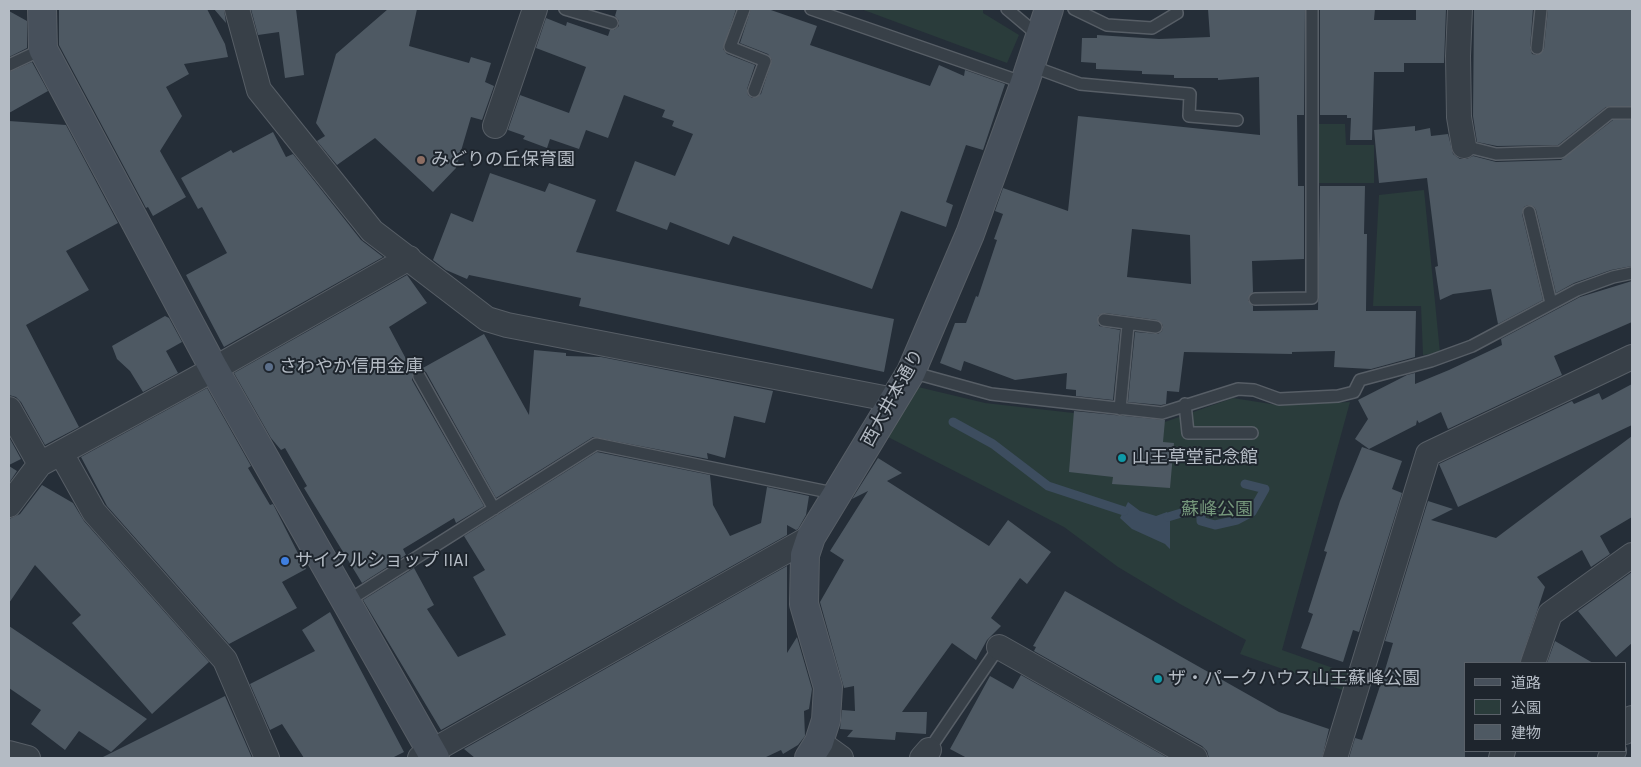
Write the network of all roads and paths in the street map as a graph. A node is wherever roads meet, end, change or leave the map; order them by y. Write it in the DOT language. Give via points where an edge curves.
graph roads {
  1 [pos="42,9"];
  2 [pos="238,9"];
  3 [pos="535,9"];
  4 [pos="565,9"];
  5 [pos="744,9"];
  6 [pos="811,9"];
  7 [pos="1007,9"];
  8 [pos="1049,9"];
  9 [pos="1074,9"];
  10 [pos="1176,9"];
  11 [pos="1312,9"];
  12 [pos="1460,9"];
  13 [pos="1541,9"];
  14 [pos="612,23"];
  15 [pos="1040,37"];
  16 [pos="1537,48"];
  17 [pos="43,49"];
  18 [pos="9,65"];
  19 [pos="1027,75"];
  20 [pos="754,91"];
  21 [pos="1632,113"];
  22 [pos="1237,120"];
  23 [pos="495,126"];
  24 [pos="1464,146"];
  25 [pos="1529,212"];
  26 [pos="409,258"];
  27 [pos="1632,272"];
  28 [pos="1255,299"];
  29 [pos="1551,303"];
  30 [pos="1104,320"];
  31 [pos="1128,325"];
  32 [pos="1156,327"];
  33 [pos="1632,357"];
  34 [pos="214,369"];
  35 [pos="912,372"];
  36 [pos="419,376"];
  37 [pos="894,400"];
  38 [pos="1185,404"];
  39 [pos="9,409"];
  40 [pos="1120,409"];
  41 [pos="1252,433"];
  42 [pos="61,453"];
  43 [pos="40,464"];
  44 [pos="838,494"];
  45 [pos="9,505"];
  46 [pos="494,509"];
  47 [pos="812,537"];
  48 [pos="1632,555"];
  49 [pos="346,602"];
  50 [pos="999,647"];
  51 [pos="1533,662"];
  52 [pos="1632,718"];
  53 [pos="1626,730"];
  54 [pos="814,750"];
  55 [pos="9,753"];
  56 [pos="925,754"];
  57 [pos="428,756"];
  58 [pos="28,758"];
  59 [pos="267,758"];
  60 [pos="842,758"];
  61 [pos="1195,758"];
  62 [pos="1335,758"];
  1 -- 17 [label="street"];
  2 -- 26 [label="street" via="259,90 372,231"];
  3 -- 23 [label="street"];
  4 -- 14 [label="lane"];
  5 -- 20 [label="lane" via="730,47 765,61"];
  6 -- 19 [label="lane" via="1013,79"];
  7 -- 15 [label="lane"];
  8 -- 15 [label="street, 西大井本通り"];
  9 -- 10 [label="lane" via="1107,25 1152,28 1177,13"];
  11 -- 28 [label="lane" via="1312,298"];
  12 -- 24 [label="street" via="1459,99"];
  13 -- 16 [label="lane"];
  15 -- 19 [label="street, 西大井本通り"];
  17 -- 18 [label="lane"];
  17 -- 34 [label="street"];
  19 -- 22 [label="lane" via="1080,84 1190,94 1189,116"];
  19 -- 35 [label="street, 西大井本通り" via="970,234"];
  21 -- 24 [label="lane" via="1610,113 1561,152 1496,154"];
  25 -- 29 [label="lane"];
  26 -- 34 [label="street"];
  26 -- 37 [label="street" via="487,319 507,325"];
  27 -- 29 [label="lane"];
  29 -- 38 [label="lane" via="1472,346 1360,380 1354,392 1279,399 1238,388"];
  30 -- 31 [label="lane"];
  31 -- 32 [label="lane"];
  31 -- 40 [label="lane"];
  33 -- 62 [label="street" via="1428,454"];
  34 -- 42 [label="street"];
  34 -- 49 [label="street"];
  35 -- 37 [label="street, 西大井本通り"];
  35 -- 40 [label="lane" via="991,394"];
  36 -- 46 [label="lane"];
  37 -- 44 [label="street, 西大井本通り"];
  38 -- 40 [label="lane" via="1162,413"];
  38 -- 41 [label="lane" via="1188,432"];
  39 -- 43 [label="street"];
  42 -- 43 [label="street"];
  42 -- 59 [label="street" via="94,512 225,660"];
  43 -- 45 [label="street"];
  44 -- 46 [label="lane" via="596,444"];
  44 -- 47 [label="street, 西大井本通り"];
  46 -- 49 [label="lane"];
  47 -- 54 [label="street, 西大井本通り" via="805,554 804,604 828,687 826,720"];
  47 -- 57 [label="street"];
  48 -- 51 [label="street" via="1550,614"];
  49 -- 57 [label="street"];
  50 -- 56 [label="lane"];
  50 -- 61 [label="street"];
  52 -- 53 [label="street"];
  54 -- 60 [label="street"];
  55 -- 58 [label="street"];
}
